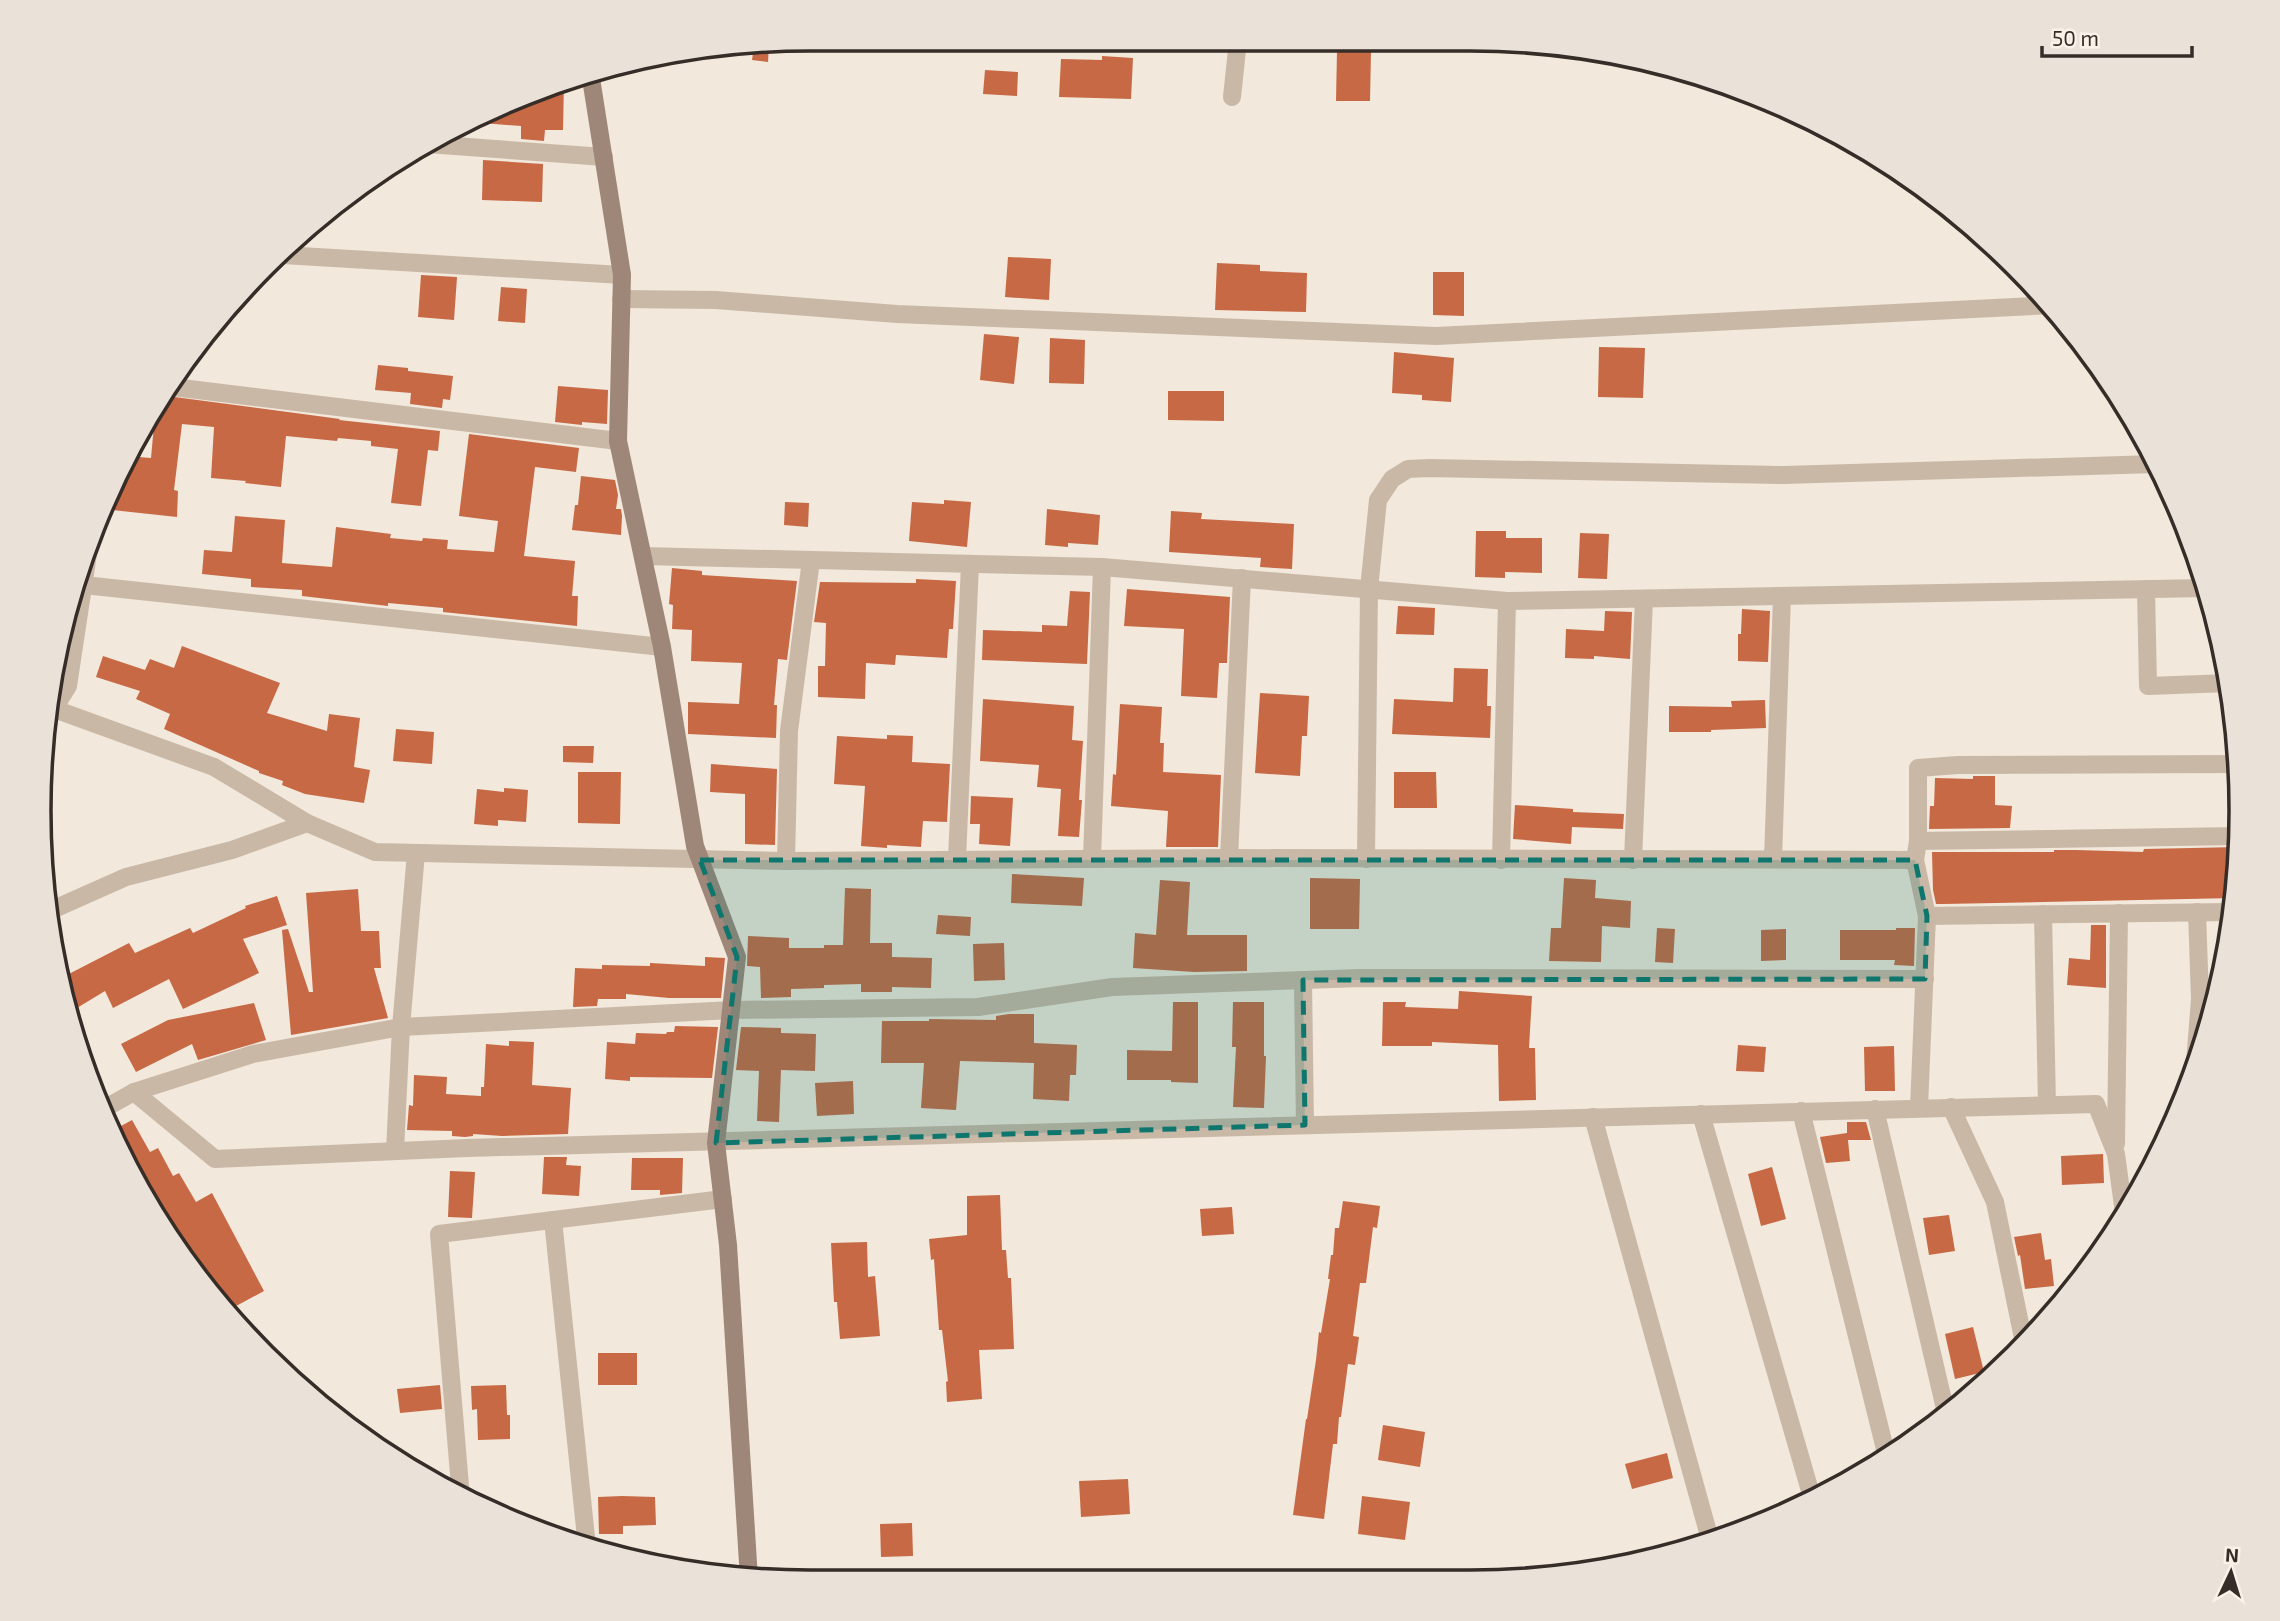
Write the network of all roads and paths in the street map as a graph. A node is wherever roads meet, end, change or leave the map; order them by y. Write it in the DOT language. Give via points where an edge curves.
graph roads {
  1 [pos="1237,51"];
  2 [pos="592,83"];
  3 [pos="1232,97"];
  4 [pos="445,145"];
  5 [pos="604,157"];
  6 [pos="292,256"];
  7 [pos="622,275"];
  8 [pos="621,299"];
  9 [pos="2037,306"];
  10 [pos="179,388"];
  11 [pos="618,442"];
  12 [pos="2146,464"];
  13 [pos="643,556"];
  14 [pos="811,560"];
  15 [pos="970,564"];
  16 [pos="1102,567"];
  17 [pos="1241,578"];
  18 [pos="85,585"];
  19 [pos="2195,588"];
  20 [pos="1369,589"];
  21 [pos="2146,589"];
  22 [pos="82,596"];
  23 [pos="1782,596"];
  24 [pos="1644,598"];
  25 [pos="1507,601"];
  26 [pos="662,647"];
  27 [pos="2219,684"];
  28 [pos="59,698"];
  29 [pos="57,715"];
  30 [pos="2228,764"];
  31 [pos="307,823"];
  32 [pos="2228,836"];
  33 [pos="1918,841"];
  34 [pos="416,853"];
  35 [pos="1229,858"];
  36 [pos="957,859"];
  37 [pos="1092,859"];
  38 [pos="1366,859"];
  39 [pos="1773,859"];
  40 [pos="701,860"];
  41 [pos="1501,860"];
  42 [pos="1633,860"];
  43 [pos="1915,860"];
  44 [pos="786,861"];
  45 [pos="57,908"];
  46 [pos="2197,912"];
  47 [pos="2223,912"];
  48 [pos="2119,914"];
  49 [pos="2043,915"];
  50 [pos="1927,916"];
  51 [pos="1925,979"];
  52 [pos="1303,980"];
  53 [pos="732,1010"];
  54 [pos="2198,1024"];
  55 [pos="401,1027"];
  56 [pos="134,1092"];
  57 [pos="111,1105"];
  58 [pos="2047,1105"];
  59 [pos="1951,1107"];
  60 [pos="1920,1108"];
  61 [pos="1875,1109"];
  62 [pos="1801,1111"];
  63 [pos="1701,1114"];
  64 [pos="1593,1117"];
  65 [pos="1305,1125"];
  66 [pos="716,1143"];
  67 [pos="395,1151"];
  68 [pos="2116,1154"];
  69 [pos="2122,1198"];
  70 [pos="723,1199"];
  71 [pos="554,1220"];
  72 [pos="2022,1332"];
  73 [pos="1943,1404"];
  74 [pos="1884,1447"];
  75 [pos="460,1484"];
  76 [pos="1810,1490"];
  77 [pos="1708,1532"];
  78 [pos="586,1536"];
  79 [pos="748,1568"];
  1 -- 3 [label="street"];
  2 -- 5 [label="street"];
  4 -- 5 [label="street"];
  5 -- 7 [label="street"];
  6 -- 7 [label="street"];
  7 -- 8 [label="street"];
  8 -- 9 [label="street" via="1436,336"];
  8 -- 11 [label="street"];
  10 -- 11 [label="street"];
  11 -- 13 [label="street"];
  12 -- 20 [label="street" via="1784,475 1408,469 1392,479 1378,500"];
  13 -- 14 [label="street"];
  13 -- 26 [label="street"];
  14 -- 15 [label="street"];
  14 -- 44 [label="street" via="789,732"];
  15 -- 16 [label="street"];
  15 -- 36 [label="street"];
  16 -- 17 [label="street"];
  16 -- 37 [label="street"];
  17 -- 20 [label="street"];
  17 -- 35 [label="street"];
  18 -- 26 [label="street"];
  19 -- 21 [label="street"];
  20 -- 25 [label="street"];
  20 -- 38 [label="street"];
  21 -- 23 [label="street"];
  21 -- 27 [label="street" via="2148,686"];
  22 -- 28 [label="street" via="68,686"];
  23 -- 24 [label="street"];
  23 -- 39 [label="street"];
  24 -- 25 [label="street"];
  24 -- 42 [label="street"];
  25 -- 41 [label="street"];
  26 -- 40 [label="street"];
  29 -- 31 [label="street" via="214,767"];
  30 -- 33 [label="street" via="1919,768"];
  31 -- 34 [label="street" via="375,852"];
  31 -- 45 [label="street" via="232,850 126,877"];
  32 -- 33 [label="street"];
  33 -- 43 [label="street"];
  34 -- 40 [label="street"];
  34 -- 55 [label="street"];
  35 -- 37 [label="street"];
  35 -- 38 [label="street"];
  36 -- 37 [label="street"];
  36 -- 44 [label="street"];
  38 -- 41 [label="street"];
  39 -- 42 [label="street"];
  39 -- 43 [label="street"];
  40 -- 44 [label="street"];
  40 -- 53 [label="street" via="737,957"];
  41 -- 42 [label="street"];
  43 -- 50 [label="street"];
  46 -- 47 [label="street"];
  46 -- 48 [label="street"];
  46 -- 54 [label="street"];
  48 -- 49 [label="street"];
  48 -- 68 [label="street"];
  49 -- 50 [label="street"];
  49 -- 58 [label="street"];
  50 -- 51 [label="street"];
  51 -- 52 [label="street"];
  51 -- 60 [label="street"];
  52 -- 53 [label="street" via="1112,987 978,1007"];
  52 -- 65 [label="street"];
  53 -- 55 [label="street"];
  53 -- 66 [label="street"];
  55 -- 56 [label="street" via="254,1054"];
  55 -- 67 [label="street"];
  56 -- 57 [label="street"];
  56 -- 67 [label="street" via="215,1159"];
  58 -- 59 [label="street"];
  58 -- 68 [label="street" via="2096,1104"];
  59 -- 60 [label="street"];
  59 -- 72 [label="street" via="1995,1202"];
  60 -- 61 [label="street"];
  61 -- 62 [label="street"];
  61 -- 73 [label="street"];
  62 -- 63 [label="street"];
  62 -- 74 [label="street"];
  63 -- 64 [label="street"];
  63 -- 76 [label="street"];
  64 -- 65 [label="street"];
  64 -- 77 [label="street"];
  65 -- 66 [label="street"];
  66 -- 67 [label="street"];
  66 -- 70 [label="street"];
  68 -- 69 [label="street"];
  70 -- 71 [label="street"];
  70 -- 79 [label="street"];
  71 -- 75 [label="street" via="439,1234"];
  71 -- 78 [label="street"];
}
